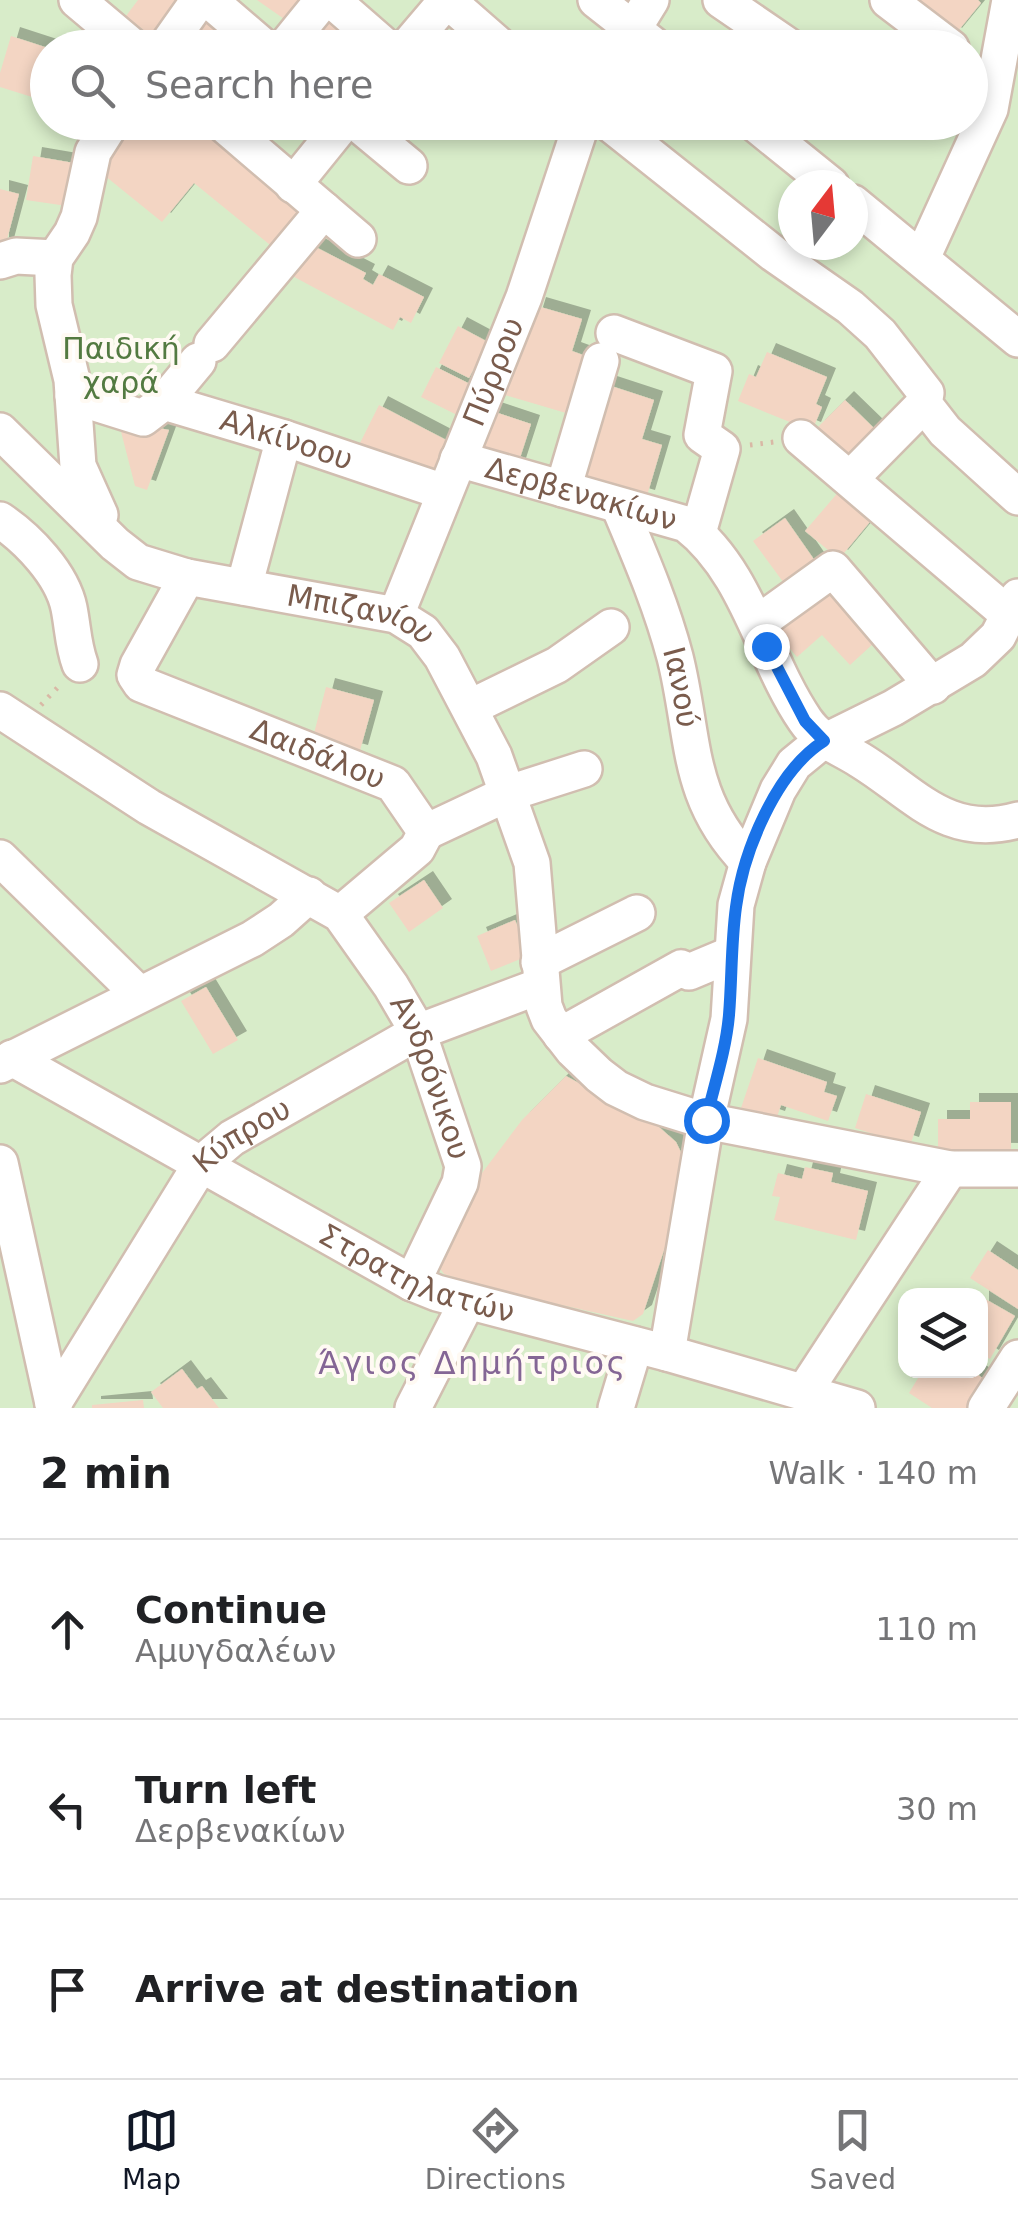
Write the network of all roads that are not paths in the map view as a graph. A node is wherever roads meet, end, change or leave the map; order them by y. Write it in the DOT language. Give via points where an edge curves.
graph roads {
  1 [pos="77,0"];
  2 [pos="198,0"];
  3 [pos="208,0"];
  4 [pos="323,0"];
  5 [pos="332,0"];
  6 [pos="447,0"];
  7 [pos="596,0"];
  8 [pos="722,0"];
  9 [pos="888,0"];
  10 [pos="1006,10"];
  11 [pos="113,30"];
  12 [pos="177,30"];
  13 [pos="244,30"];
  14 [pos="299,30"];
  15 [pos="366,30"];
  16 [pos="421,30"];
  17 [pos="481,30"];
  18 [pos="639,30"];
  19 [pos="765,30"];
  20 [pos="928,30"];
  21 [pos="988,55"];
  22 [pos="101,140"];
  23 [pos="242,140"];
  24 [pos="329,140"];
  25 [pos="378,140"];
  26 [pos="576,140"];
  27 [pos="631,140"];
  28 [pos="775,140"];
  29 [pos="977,140"];
  30 [pos="409,166"];
  31 [pos="812,170"];
  32 [pos="293,185"];
  33 [pos="324,210"];
  34 [pos="868,215"];
  35 [pos="358,239"];
  36 [pos="55,258"];
  37 [pos="922,258"];
  38 [pos="0,260"];
  39 [pos="1018,339"];
  40 [pos="74,396"];
  41 [pos="164,402"];
  42 [pos="924,404"];
  43 [pos="0,431"];
  44 [pos="284,438"];
  45 [pos="802,438"];
  46 [pos="458,459"];
  47 [pos="850,478"];
  48 [pos="564,490"];
  49 [pos="444,492"];
  50 [pos="1018,497"];
  51 [pos="619,506"];
  52 [pos="0,520"];
  53 [pos="698,533"];
  54 [pos="114,544"];
  55 [pos="187,577"];
  56 [pos="244,587"];
  57 [pos="1014,606"];
  58 [pos="396,614"];
  59 [pos="758,623"];
  60 [pos="611,627"];
  61 [pos="80,664"];
  62 [pos="933,686"];
  63 [pos="470,707"];
  64 [pos="11,718"];
  65 [pos="824,741"];
  66 [pos="584,769"];
  67 [pos="509,793"];
  68 [pos="1018,820"];
  69 [pos="426,832"];
  70 [pos="0,858"];
  71 [pos="748,862"];
  72 [pos="309,895"];
  73 [pos="637,913"];
  74 [pos="340,914"];
  75 [pos="732,954"];
  76 [pos="539,974"];
  77 [pos="139,994"];
  78 [pos="418,1032"];
  79 [pos="561,1035"];
  80 [pos="6,1061"];
  81 [pos="706,1120"];
  82 [pos="201,1164"];
  83 [pos="1,1168"];
  84 [pos="950,1169"];
  85 [pos="1018,1169"];
  86 [pos="412,1283"];
  87 [pos="466,1304"];
  88 [pos="651,1349"];
  89 [pos="1018,1358"];
  90 [pos="804,1392"];
  91 [pos="53,1406"];
  92 [pos="412,1408"];
  93 [pos="616,1408"];
  94 [pos="857,1408"];
  95 [pos="986,1408"];
  1 -- 11 [label="street"];
  2 -- 12 [label="street"];
  3 -- 13 [label="street"];
  4 -- 14 [label="street"];
  5 -- 15 [label="street"];
  6 -- 16 [label="street"];
  6 -- 17 [label="street"];
  7 -- 18 [label="street"];
  8 -- 19 [label="street"];
  9 -- 20 [label="street"];
  10 -- 21 [label="street"];
  22 -- 36 [label="street" via="72,233"];
  23 -- 32 [label="street"];
  24 -- 32 [label="street"];
  25 -- 30 [label="street"];
  26 -- 46 [label="street, Πύρρου" via="524,297"];
  27 -- 42 [label="street" via="860,316 900,357 926,393"];
  28 -- 31 [label="street"];
  29 -- 37 [label="street"];
  32 -- 33 [label="street"];
  33 -- 35 [label="street"];
  33 -- 41 [label="street"];
  34 -- 37 [label="street"];
  36 -- 38 [label="street"];
  36 -- 40 [label="street" via="54,305"];
  37 -- 39 [label="street"];
  40 -- 41 [label="street, Αλκίνοου" via="144,418"];
  40 -- 54 [label="street" via="78,466"];
  41 -- 44 [label="street, Αλκίνοου"];
  42 -- 47 [label="street"];
  42 -- 50 [label="street"];
  43 -- 54 [label="street, Μπιζανίου"];
  44 -- 49 [label="street, Αλκίνοου"];
  44 -- 56 [label="street"];
  45 -- 47 [label="street"];
  46 -- 48 [label="street, Δερβενακίων"];
  46 -- 49 [label="street, Πύρρου"];
  47 -- 57 [label="street"];
  48 -- 51 [label="street, Δερβενακίων"];
  48 -- 53 [label="street" via="608,347 714,371 702,434 722,449"];
  49 -- 58 [label="street, Πύρρου"];
  51 -- 53 [label="street, Δερβενακίων"];
  51 -- 71 [label="street, Ιανού" via="661,606 701,792 724,838"];
  52 -- 61 [label="street" via="64,592"];
  53 -- 59 [label="street, Δερβενακίων"];
  54 -- 55 [label="street, Μπιζανίου" via="138,562"];
  55 -- 56 [label="street, Μπιζανίου"];
  55 -- 69 [label="street, Δαιδάλου" via="135,675 140,684 393,784"];
  56 -- 58 [label="street, Μπιζανίου"];
  57 -- 62 [label="street" via="986,648"];
  58 -- 63 [label="street, Μπιζανίου" via="423,632"];
  59 -- 62 [label="street" via="833,569"];
  59 -- 65 [label="street, Δερβενακίων" via="805,721"];
  60 -- 63 [label="street" via="557,665"];
  62 -- 65 [label="street"];
  63 -- 67 [label="street, Μπιζανίου"];
  64 -- 72 [label="street, Ανδρόνικου" via="149,807"];
  65 -- 68 [label="street" via="955,822"];
  65 -- 71 [label="street" via="794,764"];
  66 -- 67 [label="street"];
  67 -- 69 [label="street"];
  67 -- 76 [label="street, Μπιζανίου" via="532,863"];
  69 -- 74 [label="street" via="417,848"];
  70 -- 77 [label="street"];
  71 -- 75 [label="street"];
  72 -- 74 [label="street, Ανδρόνικου"];
  72 -- 77 [label="street" via="252,939"];
  73 -- 76 [label="street, Κύπρου"];
  74 -- 78 [label="street, Ανδρόνικου"];
  75 -- 79 [label="street" via="689,972 681,968"];
  75 -- 81 [label="street" via="729,1018"];
  76 -- 78 [label="street, Κύπρου"];
  76 -- 79 [label="street, Μπιζανίου" via="549,1019"];
  77 -- 80 [label="street"];
  78 -- 82 [label="street, Κύπρου" via="232,1138"];
  78 -- 86 [label="street, Ανδρόνικου" via="464,1166"];
  79 -- 81 [label="street" via="616,1088"];
  80 -- 82 [label="street, Στρατηλατών"];
  81 -- 84 [label="street"];
  81 -- 88 [label="street"];
  82 -- 86 [label="street, Στρατηλατών"];
  82 -- 91 [label="street, Κύπρου"];
  83 -- 91 [label="street"];
  84 -- 85 [label="street"];
  84 -- 90 [label="street"];
  86 -- 87 [label="street, Στρατηλατών"];
  87 -- 88 [label="street, Στρατηλατών"];
  87 -- 92 [label="street"];
  88 -- 90 [label="street, Στρατηλατών"];
  88 -- 93 [label="street"];
  89 -- 95 [label="street"];
  90 -- 94 [label="street, Στρατηλατών"];
}
